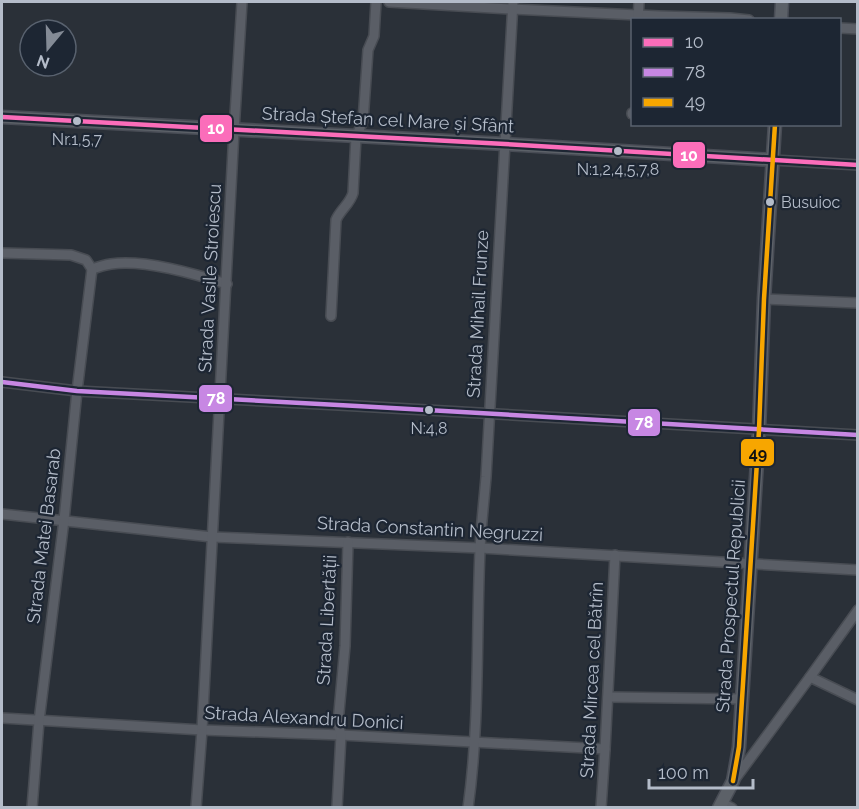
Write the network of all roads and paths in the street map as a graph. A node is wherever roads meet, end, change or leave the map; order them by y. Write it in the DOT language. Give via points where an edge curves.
graph roads {
  1 [pos="242,2"];
  2 [pos="376,2"];
  3 [pos="389,2"];
  4 [pos="639,2"];
  5 [pos="782,2"];
  6 [pos="513,5"];
  7 [pos="639,17"];
  8 [pos="730,18"];
  9 [pos="781,18"];
  10 [pos="841,28"];
  11 [pos="858,29"];
  12 [pos="2,117"];
  13 [pos="775,126"];
  14 [pos="234,130"];
  15 [pos="356,137"];
  16 [pos="505,144"];
  17 [pos="773,160"];
  18 [pos="858,165"];
  19 [pos="2,253"];
  20 [pos="92,269"];
  21 [pos="227,284"];
  22 [pos="764,299"];
  23 [pos="858,303"];
  24 [pos="331,316"];
  25 [pos="2,382"];
  26 [pos="77,392"];
  27 [pos="220,400"];
  28 [pos="489,415"];
  29 [pos="759,430"];
  30 [pos="858,435"];
  31 [pos="2,514"];
  32 [pos="64,520"];
  33 [pos="212,537"];
  34 [pos="348,542"];
  35 [pos="480,548"];
  36 [pos="615,555"];
  37 [pos="750,563"];
  38 [pos="858,570"];
  39 [pos="858,610"];
  40 [pos="810,677"];
  41 [pos="608,697"];
  42 [pos="742,699"];
  43 [pos="858,700"];
  44 [pos="2,718"];
  45 [pos="39,721"];
  46 [pos="202,730"];
  47 [pos="341,735"];
  48 [pos="474,743"];
  49 [pos="605,749"];
  50 [pos="733,781"];
  51 [pos="724,806"];
  52 [pos="32,807"];
  53 [pos="196,807"];
  54 [pos="337,807"];
  55 [pos="468,807"];
  56 [pos="601,807"];
  1 -- 14 [label="street, Strada Vasile Stroiescu"];
  2 -- 15 [label="street" via="363,122"];
  3 -- 6 [label="street"];
  4 -- 7 [label="street"];
  5 -- 9 [label="main road"];
  6 -- 7 [label="street"];
  6 -- 16 [label="street, Strada Mihail Frunze"];
  7 -- 8 [label="street"];
  10 -- 11 [label="street"];
  12 -- 14 [label="main road, Strada Ștefan cel Mare și Sfânt"];
  13 -- 17 [label="main road, Strada Prospectul Republicii"];
  14 -- 15 [label="main road, Strada Ștefan cel Mare și Sfânt"];
  14 -- 21 [label="street, Strada Vasile Stroiescu"];
  15 -- 16 [label="main road, Strada Ștefan cel Mare și Sfânt"];
  15 -- 24 [label="street" via="353,193 336,220"];
  16 -- 17 [label="main road, Strada Ștefan cel Mare și Sfânt"];
  16 -- 28 [label="street, Strada Mihail Frunze"];
  17 -- 18 [label="street"];
  17 -- 22 [label="main road, Strada Prospectul Republicii"];
  19 -- 20 [label="street" via="71,255 86,260"];
  20 -- 21 [label="street" via="131,264 176,270"];
  20 -- 26 [label="street, Strada Matei Basarab"];
  21 -- 27 [label="street, Strada Vasile Stroiescu"];
  22 -- 23 [label="street"];
  22 -- 29 [label="main road, Strada Prospectul Republicii"];
  25 -- 26 [label="street"];
  26 -- 27 [label="street"];
  26 -- 32 [label="street, Strada Matei Basarab"];
  27 -- 28 [label="street"];
  27 -- 33 [label="street, Strada Vasile Stroiescu"];
  28 -- 29 [label="street"];
  28 -- 35 [label="street, Strada Mihail Frunze"];
  29 -- 30 [label="street"];
  29 -- 37 [label="main road, Strada Prospectul Republicii"];
  31 -- 32 [label="street, Strada Constantin Negruzzi"];
  32 -- 33 [label="street, Strada Constantin Negruzzi"];
  32 -- 45 [label="street, Strada Matei Basarab"];
  33 -- 34 [label="street, Strada Constantin Negruzzi"];
  33 -- 46 [label="street, Strada Vasile Stroiescu"];
  34 -- 35 [label="street, Strada Constantin Negruzzi"];
  34 -- 47 [label="street, Strada Libertății" via="338,717"];
  35 -- 36 [label="street, Strada Constantin Negruzzi"];
  35 -- 48 [label="street, Strada Mihail Frunze"];
  36 -- 37 [label="street, Strada Constantin Negruzzi"];
  36 -- 41 [label="street, Strada Mircea cel Bătrîn"];
  37 -- 38 [label="street, Strada Constantin Negruzzi"];
  37 -- 42 [label="main road, Strada Prospectul Republicii"];
  39 -- 40 [label="street"];
  40 -- 43 [label="street"];
  40 -- 50 [label="street"];
  41 -- 42 [label="street"];
  41 -- 49 [label="street, Strada Mircea cel Bătrîn"];
  42 -- 50 [label="main road, Strada Prospectul Republicii"];
  44 -- 45 [label="street, Strada Alexandru Donici"];
  45 -- 46 [label="street, Strada Alexandru Donici"];
  45 -- 52 [label="street, Strada Matei Basarab"];
  46 -- 47 [label="street, Strada Alexandru Donici"];
  46 -- 53 [label="street, Strada Vasile Stroiescu"];
  47 -- 48 [label="street, Strada Alexandru Donici"];
  47 -- 54 [label="street, Strada Libertății"];
  48 -- 49 [label="street, Strada Alexandru Donici"];
  48 -- 55 [label="street, Strada Mihail Frunze"];
  49 -- 56 [label="street, Strada Mircea cel Bătrîn"];
  50 -- 51 [label="main road, Strada Prospectul Republicii"];
}
